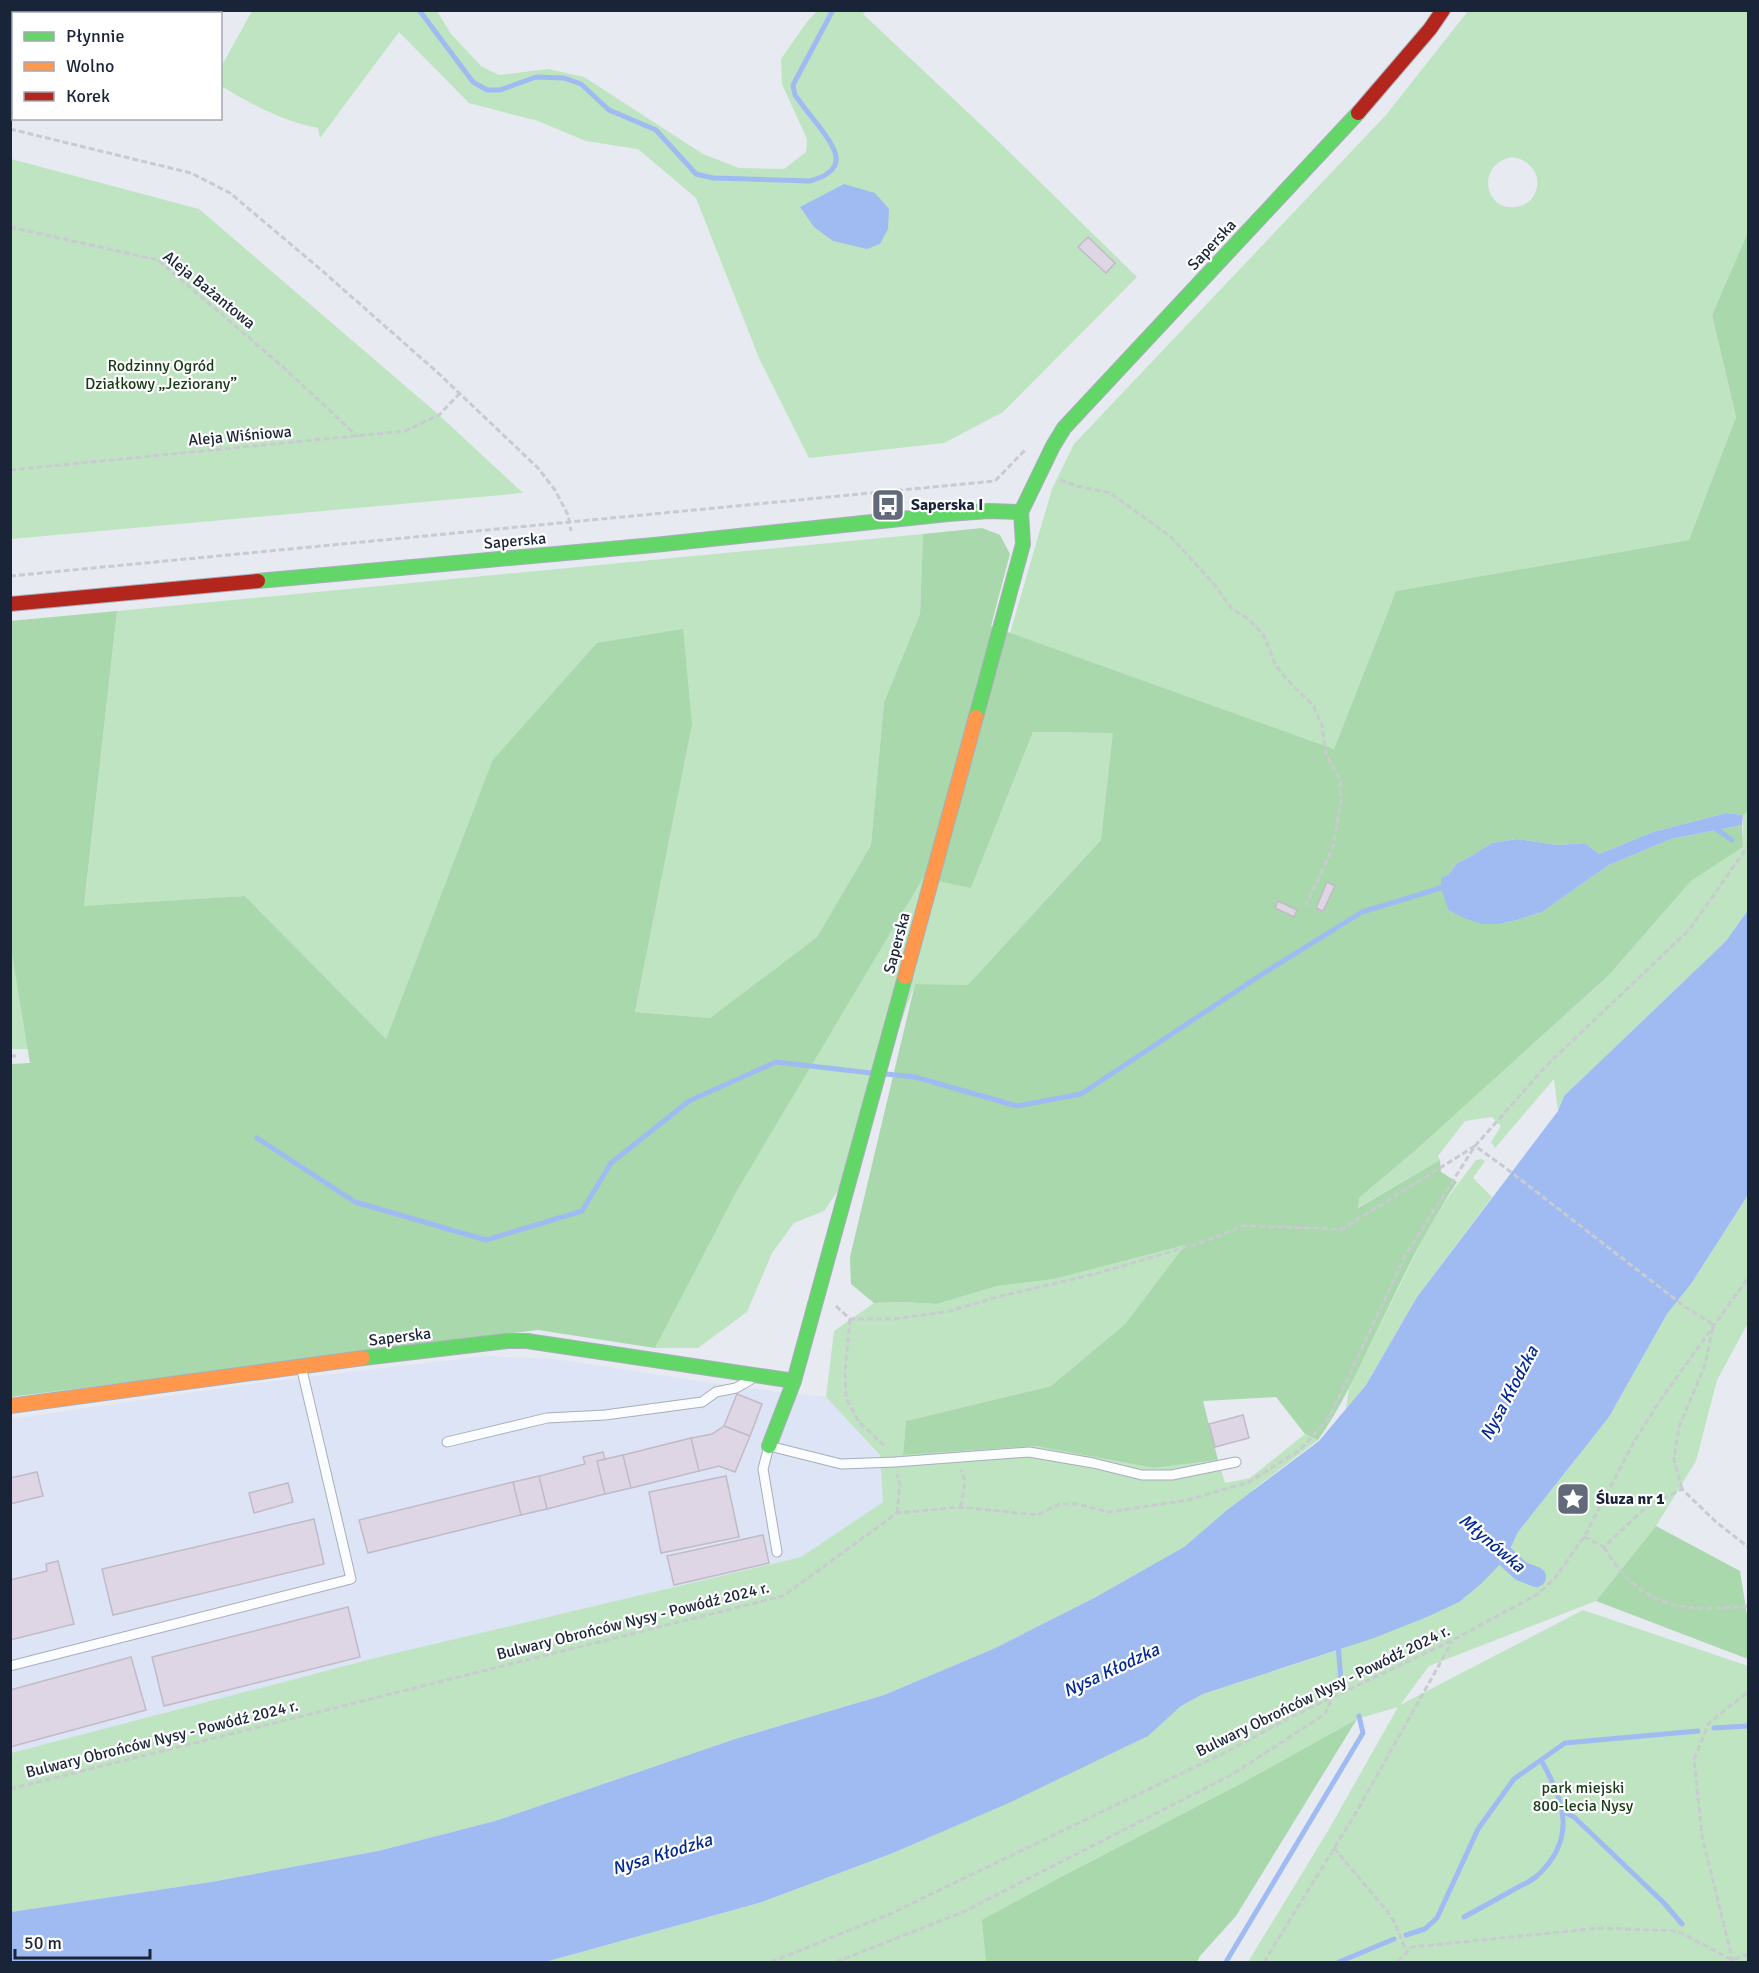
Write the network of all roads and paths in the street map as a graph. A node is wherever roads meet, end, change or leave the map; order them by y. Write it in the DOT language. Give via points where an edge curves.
graph roads {
  1 [pos="1443,10"];
  2 [pos="10,129"];
  3 [pos="10,227"];
  4 [pos="460,393"];
  5 [pos="358,437"];
  6 [pos="1031,444"];
  7 [pos="10,470"];
  8 [pos="1042,473"];
  9 [pos="1022,512"];
  10 [pos="570,522"];
  11 [pos="574,552"];
  12 [pos="10,576"];
  13 [pos="10,604"];
  14 [pos="1749,846"];
  15 [pos="1306,905"];
  16 [pos="10,1056"];
  17 [pos="16,1056"];
  18 [pos="1475,1146"];
  19 [pos="1749,1278"];
  20 [pos="1714,1325"];
  21 [pos="301,1365"];
  22 [pos="757,1376"];
  23 [pos="794,1381"];
  24 [pos="10,1406"];
  25 [pos="447,1442"];
  26 [pos="769,1446"];
  27 [pos="956,1457"];
  28 [pos="895,1462"];
  29 [pos="1236,1462"];
  30 [pos="1682,1489"];
  31 [pos="961,1507"];
  32 [pos="897,1513"];
  33 [pos="1584,1537"];
  34 [pos="1604,1547"];
  35 [pos="1749,1547"];
  36 [pos="777,1552"];
  37 [pos="1749,1606"];
  38 [pos="1453,1640"];
  39 [pos="10,1666"];
  40 [pos="1749,1692"];
  41 [pos="1331,1699"];
  42 [pos="10,1789"];
  43 [pos="1334,1848"];
  44 [pos="1407,1953"];
  45 [pos="1749,1954"];
  46 [pos="1732,1961"];
  47 [pos="771,1962"];
  48 [pos="836,1962"];
  49 [pos="1264,1962"];
  50 [pos="1399,1962"];
  1 -- 8 [label="street, Saperska" via="1372,98 1064,428"];
  2 -- 4 [label="path" via="191,173 213,183 260,217"];
  3 -- 5 [label="path, Aleja Bażantowa" via="158,260"];
  4 -- 5 [label="path, Aleja Wiśniowa" via="439,416 405,431"];
  4 -- 10 [label="path" via="538,468 555,490"];
  5 -- 7 [label="path, Aleja Wiśniowa"];
  6 -- 10 [label="path" via="995,481"];
  8 -- 9 [label="street, Saperska"];
  8 -- 15 [label="path" via="1110,493 1170,536 1231,608 1263,634 1276,666 1313,705 1322,725 1326,754 1340,780 1341,801 1333,847"];
  9 -- 11 [label="street, Saperska" via="948,514"];
  9 -- 23 [label="street, Saperska" via="1023,544"];
  10 -- 11 [label="path"];
  10 -- 12 [label="path"];
  11 -- 13 [label="street, Saperska"];
  14 -- 18 [label="path" via="1689,930 1547,1065"];
  16 -- 17 [label="path"];
  18 -- 20 [label="path"];
  18 -- 28 [label="path" via="1342,1229 1243,1226 1095,1274 950,1311 894,1319 850,1319 846,1398 859,1422 886,1447"];
  18 -- 31 [label="path" via="1405,1256 1329,1418 1300,1450 1249,1482 1188,1500 1109,1512 1060,1504 1037,1515"];
  19 -- 20 [label="path, Bulwary Obrońców Nysy - Powódź 2024 r."];
  20 -- 30 [label="path" via="1705,1365 1679,1427 1674,1459"];
  20 -- 33 [label="path, Bulwary Obrońców Nysy - Powódź 2024 r." via="1635,1440"];
  21 -- 22 [label="street, Saperska" via="527,1341"];
  21 -- 24 [label="street, Saperska"];
  21 -- 39 [label="lane" via="351,1579"];
  22 -- 23 [label="street, Saperska"];
  22 -- 25 [label="lane" via="736,1389 716,1392 702,1402 547,1418"];
  23 -- 26 [label="street, Saperska"];
  26 -- 28 [label="lane" via="841,1464"];
  26 -- 36 [label="lane" via="763,1469"];
  27 -- 28 [label="lane"];
  27 -- 29 [label="lane" via="1029,1452 1142,1475 1172,1475"];
  27 -- 31 [label="path" via="965,1481"];
  28 -- 32 [label="path" via="900,1485"];
  30 -- 34 [label="path" via="1645,1508"];
  30 -- 35 [label="path"];
  31 -- 32 [label="path"];
  32 -- 42 [label="path, Bulwary Obrońców Nysy - Powódź 2024 r." via="783,1596"];
  33 -- 34 [label="path"];
  33 -- 38 [label="path, Bulwary Obrońców Nysy - Powódź 2024 r." via="1555,1578 1538,1594"];
  34 -- 37 [label="path" via="1616,1568 1640,1591 1663,1602 1687,1608"];
  38 -- 41 [label="path, Bulwary Obrońców Nysy - Powódź 2024 r."];
  38 -- 43 [label="path"];
  40 -- 46 [label="path" via="1709,1723 1694,1759 1702,1836"];
  41 -- 47 [label="path, Bulwary Obrońców Nysy - Powódź 2024 r." via="890,1914"];
  41 -- 48 [label="path" via="1325,1714 1233,1774 963,1912"];
  43 -- 44 [label="path" via="1387,1911"];
  43 -- 49 [label="path"];
  44 -- 46 [label="path" via="1412,1947 1600,1928 1678,1931"];
  44 -- 50 [label="path"];
  45 -- 46 [label="path"];
}
